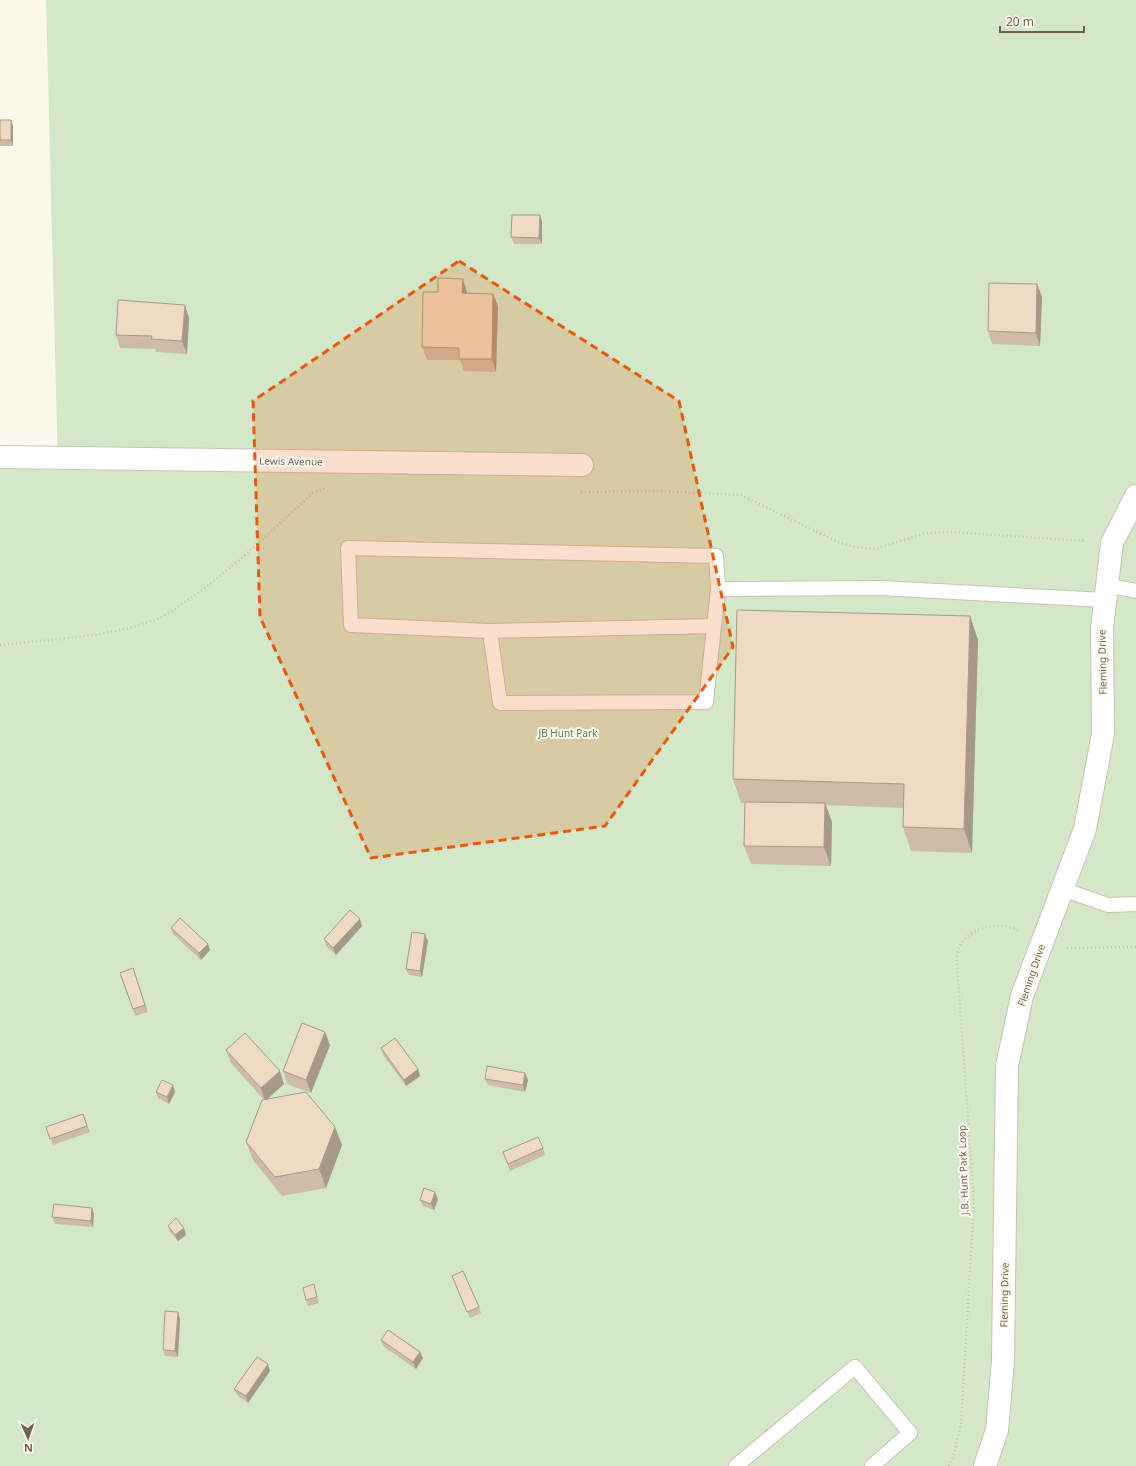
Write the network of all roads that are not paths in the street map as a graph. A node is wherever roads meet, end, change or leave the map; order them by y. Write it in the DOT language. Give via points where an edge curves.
graph roads {
  1 [pos="0,457"];
  2 [pos="582,465"];
  3 [pos="1136,496"];
  4 [pos="718,589"];
  5 [pos="1136,591"];
  6 [pos="1105,593"];
  7 [pos="714,626"];
  8 [pos="490,631"];
  9 [pos="1062,889"];
  10 [pos="1136,904"];
  11 [pos="736,1466"];
  12 [pos="872,1466"];
  13 [pos="985,1466"];
  1 -- 2 [label="street, Lewis Avenue"];
  3 -- 6 [label="street, Fleming Drive" via="1112,543"];
  4 -- 6 [label="lane" via="881,588"];
  4 -- 7 [label="lane"];
  4 -- 8 [label="lane" via="716,556 348,548 351,625"];
  5 -- 6 [label="lane"];
  6 -- 9 [label="street, Fleming Drive" via="1102,628 1104,734 1085,829"];
  7 -- 8 [label="lane"];
  7 -- 8 [label="lane" via="706,702 500,703"];
  9 -- 10 [label="lane" via="1108,905"];
  9 -- 13 [label="street, Fleming Drive" via="1022,996 1007,1066 1003,1362 997,1430"];
  11 -- 12 [label="lane" via="855,1367 910,1433"];
}
